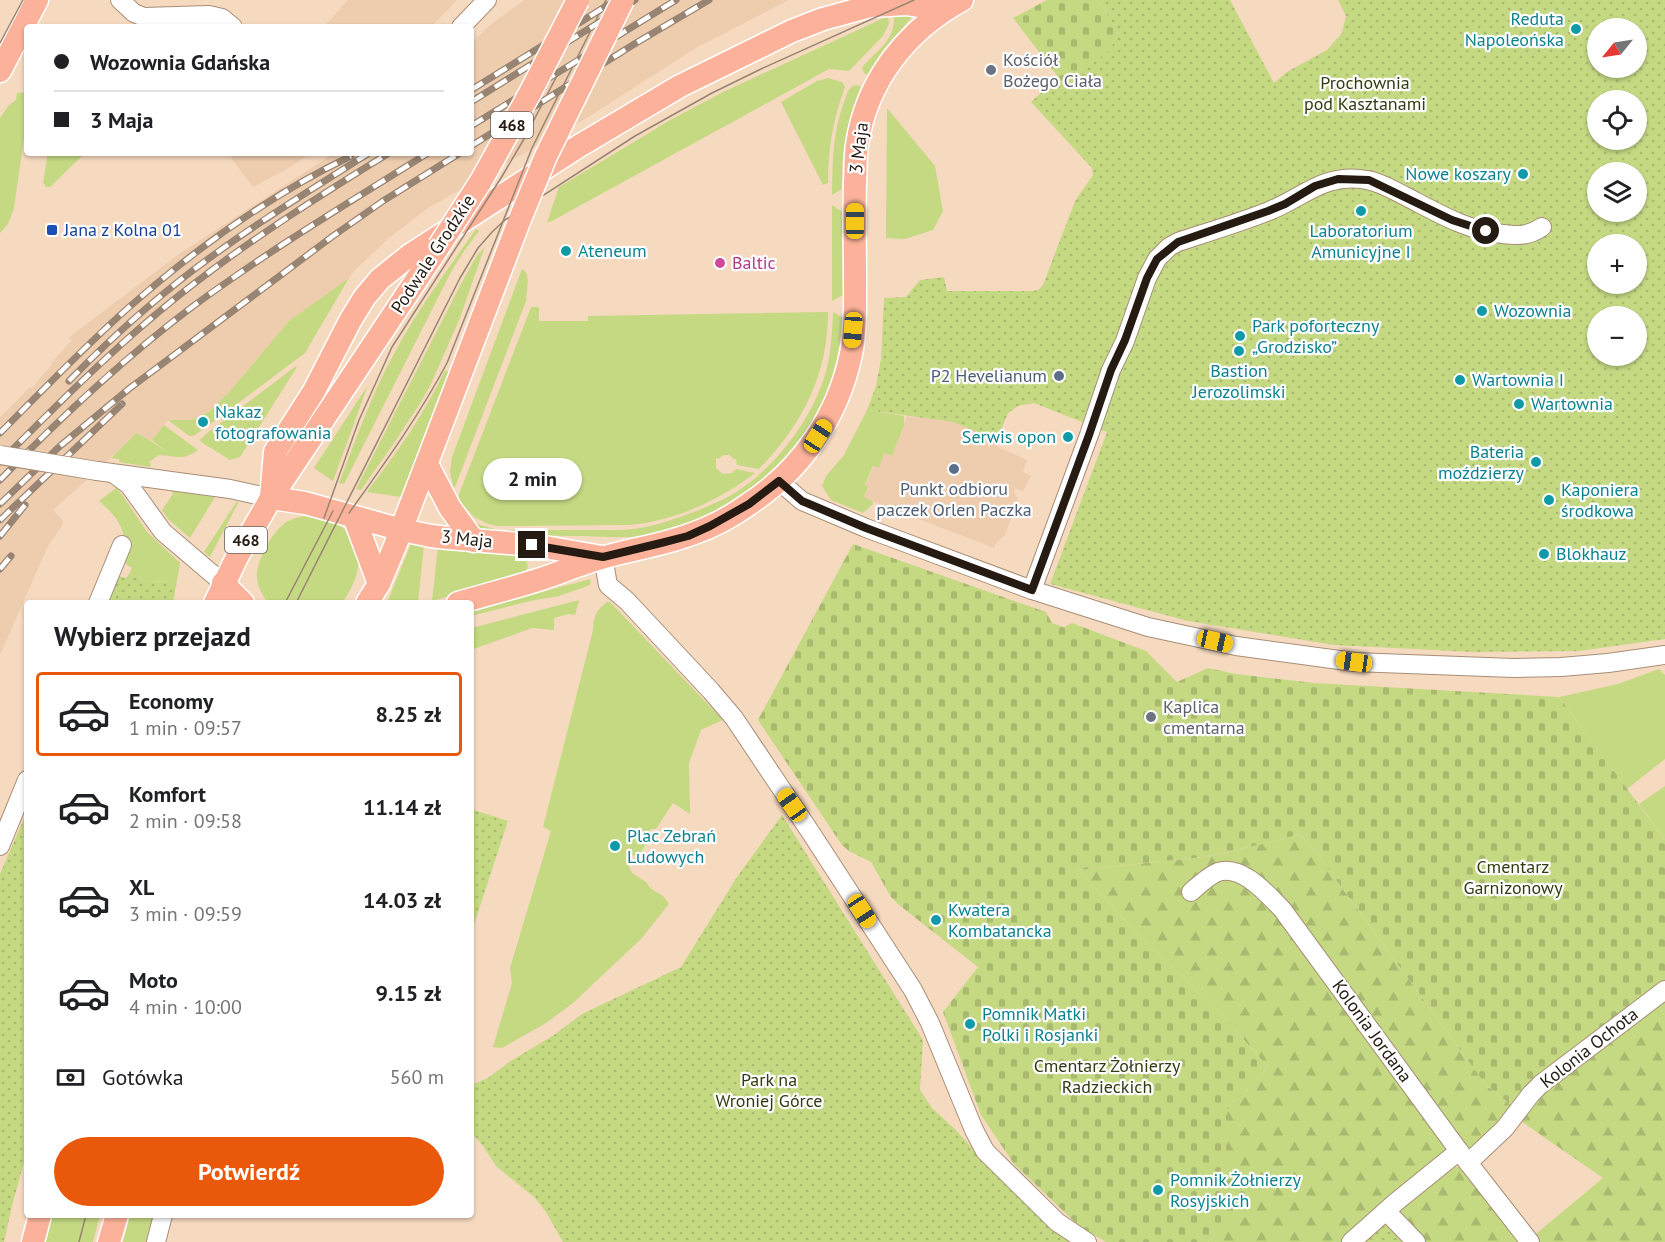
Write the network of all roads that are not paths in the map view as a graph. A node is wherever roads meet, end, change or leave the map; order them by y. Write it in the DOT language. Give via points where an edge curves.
graph roads {
  1 [pos="37,0"];
  2 [pos="120,0"];
  3 [pos="486,0"];
  4 [pos="578,0"];
  5 [pos="623,0"];
  6 [pos="952,5"];
  7 [pos="24,24"];
  8 [pos="229,24"];
  9 [pos="464,24"];
  10 [pos="24,25"];
  11 [pos="0,70"];
  12 [pos="1542,227"];
  13 [pos="0,455"];
  14 [pos="427,464"];
  15 [pos="106,472"];
  16 [pos="779,481"];
  17 [pos="271,498"];
  18 [pos="354,517"];
  19 [pos="402,530"];
  20 [pos="474,541"];
  21 [pos="122,545"];
  22 [pos="532,545"];
  23 [pos="603,557"];
  24 [pos="539,580"];
  25 [pos="1032,590"];
  26 [pos="219,593"];
  27 [pos="373,593"];
  28 [pos="99,600"];
  29 [pos="236,600"];
  30 [pos="469,600"];
  31 [pos="1665,655"];
  32 [pos="24,787"];
  33 [pos="0,846"];
  34 [pos="1191,892"];
  35 [pos="1665,990"];
  36 [pos="1464,1157"];
  37 [pos="1386,1211"];
  38 [pos="39,1218"];
  39 [pos="116,1218"];
  40 [pos="162,1218"];
  41 [pos="33,1242"];
  42 [pos="110,1242"];
  43 [pos="156,1242"];
  44 [pos="1087,1242"];
  45 [pos="1351,1242"];
  46 [pos="1416,1242"];
  47 [pos="1530,1242"];
  1 -- 7 [label="main road"];
  2 -- 8 [label="street" via="144,17 209,15"];
  3 -- 9 [label="street"];
  4 -- 17 [label="main road, Podwale Grodzkie / 468, bridge" via="481,181"];
  5 -- 14 [label="main road, 468, bridge" via="546,156"];
  6 -- 16 [label="main road, 3 Maja" via="912,35 891,60 865,109 856,147 851,353 826,423 809,449"];
  6 -- 17 [label="main road" via="871,6 792,31 680,86 410,255 364,298 314,391 275,452"];
  10 -- 11 [label="main road"];
  12 -- 25 [label="street" via="1526,235 1494,233 1452,220 1369,180 1338,179 1315,186 1268,211 1169,248 1157,259 1147,278"];
  13 -- 15 [label="street, bridge"];
  14 -- 19 [label="main road, 468"];
  14 -- 20 [label="main road" via="450,508"];
  15 -- 17 [label="street"];
  15 -- 26 [label="street" via="129,485 163,532"];
  16 -- 23 [label="main road, 3 Maja" via="749,504 688,536"];
  16 -- 25 [label="street" via="802,501"];
  17 -- 18 [label="main road, 3 Maja"];
  17 -- 26 [label="main road, 468"];
  18 -- 19 [label="main road, 3 Maja"];
  18 -- 27 [label="main road"];
  19 -- 20 [label="main road, 3 Maja"];
  19 -- 27 [label="main road, 468"];
  20 -- 22 [label="main road, 3 Maja"];
  21 -- 28 [label="street"];
  22 -- 23 [label="main road, 3 Maja"];
  22 -- 24 [label="main road" via="539,563"];
  23 -- 24 [label="main road, 3 Maja"];
  23 -- 44 [label="street" via="608,585 734,718 913,990 985,1151 1058,1222"];
  24 -- 30 [label="main road, 3 Maja"];
  25 -- 31 [label="street" via="1148,627 1236,646 1354,662 1561,668"];
  26 -- 29 [label="main road"];
  32 -- 33 [label="street"];
  34 -- 36 [label="street, Kolonia Jordana" via="1219,871 1235,872 1253,880 1268,894"];
  35 -- 36 [label="street, Kolonia Ochota" via="1541,1084 1505,1128"];
  36 -- 37 [label="street, Kolonia Ochota"];
  36 -- 47 [label="street, Kolonia Jordana"];
  37 -- 45 [label="street"];
  37 -- 46 [label="street"];
  38 -- 41 [label="main road"];
  39 -- 42 [label="main road"];
  40 -- 43 [label="street"];
}
